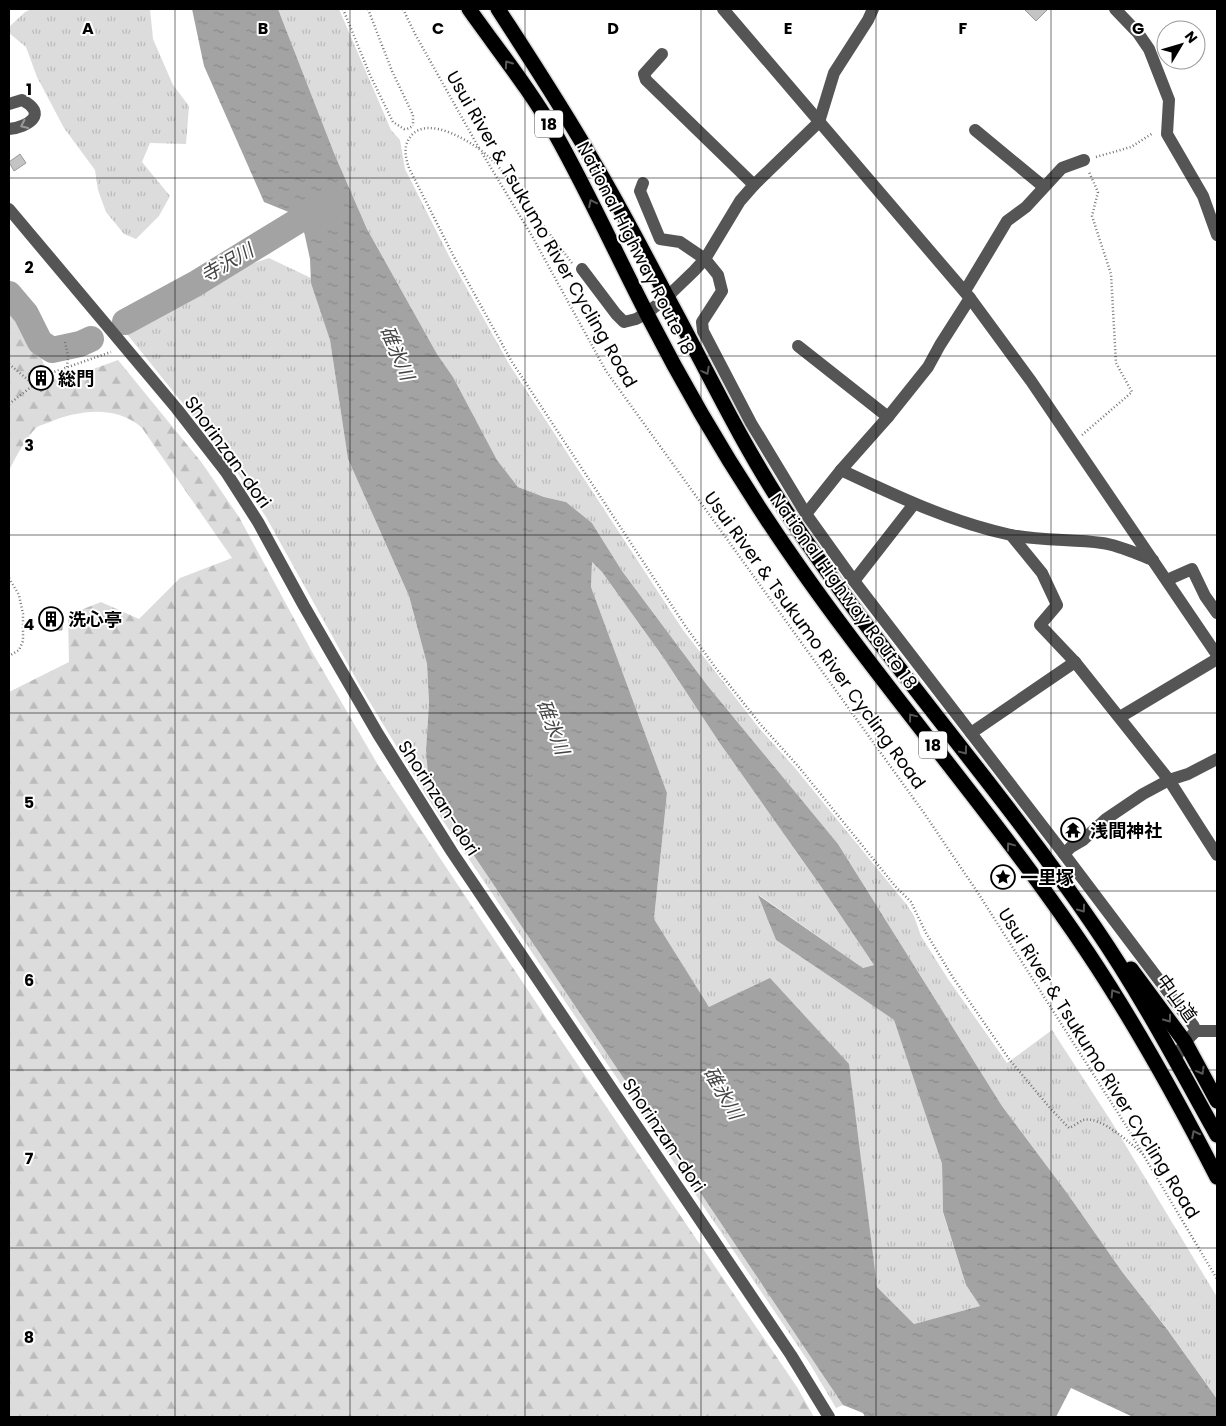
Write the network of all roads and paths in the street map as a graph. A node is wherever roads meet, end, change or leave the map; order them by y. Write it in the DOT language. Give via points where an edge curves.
graph roads {
  1 [pos="343,9"];
  2 [pos="368,9"];
  3 [pos="403,9"];
  4 [pos="469,9"];
  5 [pos="498,9"];
  6 [pos="723,9"];
  7 [pos="873,9"];
  8 [pos="1115,9"];
  9 [pos="662,54"];
  10 [pos="9,104"];
  11 [pos="819,122"];
  12 [pos="414,126"];
  13 [pos="1167,126"];
  14 [pos="9,129"];
  15 [pos="416,130"];
  16 [pos="976,130"];
  17 [pos="480,149"];
  18 [pos="1084,160"];
  19 [pos="643,183"];
  20 [pos="754,185"];
  21 [pos="1044,187"];
  22 [pos="9,209"];
  23 [pos="1217,235"];
  24 [pos="705,259"];
  25 [pos="582,269"];
  26 [pos="968,294"];
  27 [pos="667,297"];
  28 [pos="647,313"];
  29 [pos="65,342"];
  30 [pos="798,346"];
  31 [pos="114,351"];
  32 [pos="9,364"];
  33 [pos="67,368"];
  34 [pos="33,384"];
  35 [pos="9,404"];
  36 [pos="888,417"];
  37 [pos="1073,443"];
  38 [pos="841,470"];
  39 [pos="914,504"];
  40 [pos="806,514"];
  41 [pos="1011,535"];
  42 [pos="1153,560"];
  43 [pos="9,578"];
  44 [pos="1167,580"];
  45 [pos="854,581"];
  46 [pos="1217,613"];
  47 [pos="1217,655"];
  48 [pos="9,656"];
  49 [pos="1217,659"];
  50 [pos="1075,662"];
  51 [pos="1120,717"];
  52 [pos="971,733"];
  53 [pos="1217,759"];
  54 [pos="1169,780"];
  55 [pos="1064,854"];
  56 [pos="1217,855"];
  57 [pos="1094,926"];
  58 [pos="1196,1031"];
  59 [pos="1217,1031"];
  60 [pos="1185,1042"];
  61 [pos="1175,1059"];
  62 [pos="1217,1101"];
  63 [pos="1217,1135"];
  64 [pos="1145,1156"];
  65 [pos="1217,1177"];
  66 [pos="1211,1269"];
  67 [pos="1217,1274"];
  68 [pos="1217,1279"];
  69 [pos="828,1417"];
  1 -- 12 [label="path" via="393,122 404,129"];
  2 -- 12 [label="path" via="413,115"];
  3 -- 17 [label="path, Usui River & Tsukumo River Cycling Road"];
  28 -- 4 [label="highway, National Highway Route 18 / 18, one-way" via="554,131"];
  5 -- 27 [label="highway, National Highway Route 18 / 18" via="557,100"];
  6 -- 11 [label="street"];
  7 -- 11 [label="street" via="834,73"];
  8 -- 13 [label="street" via="1149,49 1170,100"];
  9 -- 20 [label="street" via="644,74 646,80"];
  10 -- 14 [label="street, one-way" via="22,100 34,109 33,120 20,128"];
  11 -- 20 [label="street"];
  11 -- 26 [label="street"];
  12 -- 15 [label="path"];
  13 -- 18 [label="path" via="1131,147"];
  13 -- 23 [label="street" via="1167,134 1203,196"];
  15 -- 17 [label="path" via="423,127 439,129"];
  15 -- 64 [label="path" via="406,146 409,168 488,320 542,410 686,627 761,725 911,902 952,976 1009,1058 1050,1108 1069,1128 1084,1120 1103,1124"];
  16 -- 21 [label="street"];
  17 -- 25 [label="path" via="572,263"];
  17 -- 64 [label="path, Usui River & Tsukumo River Cycling Road" via="606,371 946,845"];
  18 -- 21 [label="street" via="1062,168"];
  18 -- 37 [label="path" via="1098,192 1092,216 1112,274 1116,363 1132,392"];
  19 -- 24 [label="street" via="640,191 660,239 680,242"];
  20 -- 24 [label="street" via="740,201"];
  21 -- 26 [label="street" via="1026,207 1007,221"];
  22 -- 69 [label="street, Shorinzan-dori" via="226,472 405,778 791,1355"];
  24 -- 27 [label="street"];
  24 -- 40 [label="street" via="718,276 722,291 702,322 702,331 751,423"];
  25 -- 28 [label="street" via="624,322"];
  26 -- 36 [label="street" via="928,367"];
  26 -- 37 [label="street"];
  27 -- 28 [label="street"];
  27 -- 57 [label="highway, National Highway Route 18 / 18, one-way" via="738,432 781,504 833,580"];
  65 -- 28 [label="highway, National Highway Route 18 / 18, one-way" via="1154,1060 1088,953 1010,845 817,594 724,453"];
  29 -- 33 [label="path"];
  30 -- 36 [label="street"];
  31 -- 33 [label="path"];
  32 -- 34 [label="path"];
  33 -- 34 [label="path" via="48,374"];
  34 -- 35 [label="path"];
  36 -- 38 [label="street"];
  37 -- 42 [label="street"];
  38 -- 39 [label="street"];
  38 -- 40 [label="street"];
  39 -- 41 [label="street" via="953,520"];
  39 -- 45 [label="street"];
  40 -- 45 [label="street"];
  41 -- 42 [label="street" via="1104,543"];
  41 -- 50 [label="street" via="1042,573 1057,605 1040,625"];
  42 -- 44 [label="street"];
  43 -- 48 [label="path" via="19,594 23,614 23,642 19,650"];
  44 -- 46 [label="street" via="1192,568"];
  44 -- 47 [label="street"];
  45 -- 52 [label="street"];
  49 -- 51 [label="street"];
  50 -- 51 [label="street"];
  50 -- 52 [label="street"];
  51 -- 54 [label="street"];
  52 -- 55 [label="street"];
  53 -- 54 [label="street"];
  54 -- 55 [label="street" via="1128,804"];
  54 -- 56 [label="street"];
  55 -- 58 [label="street"];
  57 -- 60 [label="highway, 中山道 / 18, one-way" via="1141,981"];
  57 -- 61 [label="highway, National Highway Route 18 / 18"];
  58 -- 59 [label="street"];
  58 -- 60 [label="street"];
  60 -- 61 [label="street"];
  60 -- 62 [label="highway, 中山道 / 18, one-way"];
  61 -- 63 [label="highway, National Highway Route 18 / 18"];
  64 -- 66 [label="path, Usui River & Tsukumo River Cycling Road"];
  66 -- 67 [label="path"];
  66 -- 68 [label="path, Usui River & Tsukumo River Cycling Road"];
}
